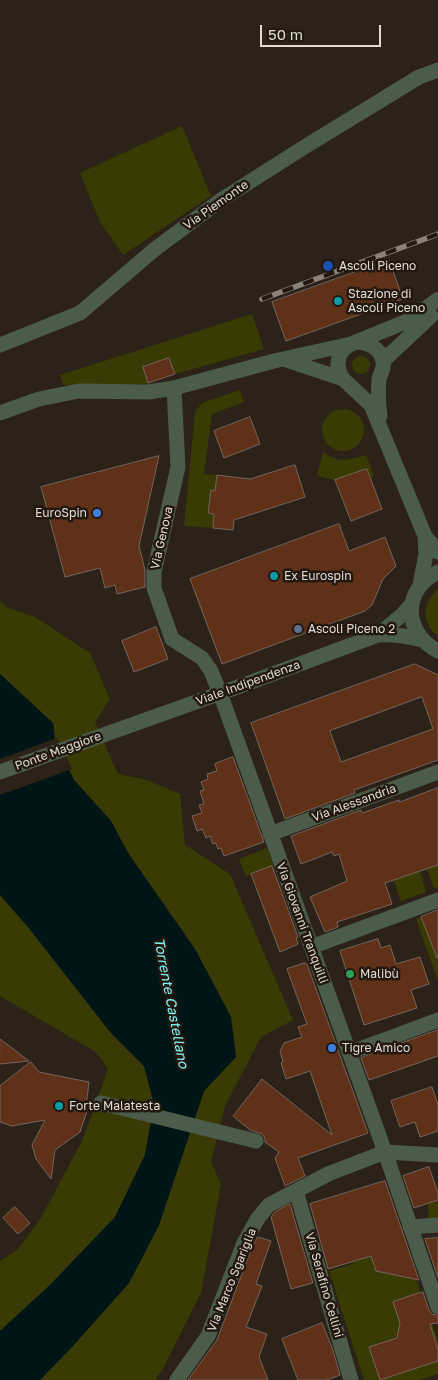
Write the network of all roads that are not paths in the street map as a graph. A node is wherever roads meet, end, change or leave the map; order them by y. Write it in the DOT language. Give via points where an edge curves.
graph roads {
  1 [pos="438,70"];
  2 [pos="438,301"];
  3 [pos="438,312"];
  4 [pos="354,343"];
  5 [pos="0,345"];
  6 [pos="284,360"];
  7 [pos="381,368"];
  8 [pos="346,382"];
  9 [pos="174,388"];
  10 [pos="0,413"];
  11 [pos="386,442"];
  12 [pos="426,536"];
  13 [pos="438,552"];
  14 [pos="438,572"];
  15 [pos="420,585"];
  16 [pos="412,605"];
  17 [pos="378,635"];
  18 [pos="422,640"];
  19 [pos="438,651"];
  20 [pos="220,693"];
  21 [pos="117,730"];
  22 [pos="0,772"];
  23 [pos="438,772"];
  24 [pos="270,834"];
  25 [pos="438,900"];
  26 [pos="311,947"];
  27 [pos="438,1020"];
  28 [pos="349,1053"];
  29 [pos="101,1103"];
  30 [pos="256,1141"];
  31 [pos="385,1152"];
  32 [pos="438,1155"];
  33 [pos="296,1191"];
  34 [pos="438,1225"];
  35 [pos="410,1227"];
  36 [pos="438,1307"];
  37 [pos="177,1380"];
  38 [pos="351,1380"];
  1 -- 5 [label="street, Via Piemonte" via="419,77 221,200 80,313"];
  2 -- 4 [label="street" via="410,320"];
  3 -- 7 [label="street" via="419,326"];
  4 -- 6 [label="street"];
  4 -- 7 [label="street" via="367,342 374,347 380,353"];
  4 -- 8 [label="street" via="339,356 339,372"];
  6 -- 8 [label="street"];
  6 -- 9 [label="street"];
  7 -- 8 [label="street" via="370,385 363,387"];
  7 -- 11 [label="street" via="378,403"];
  8 -- 11 [label="street" via="371,405"];
  9 -- 10 [label="street" via="149,392 79,391 39,399"];
  9 -- 20 [label="street, Via Genova" via="178,467 154,572 154,588 172,639 202,658"];
  11 -- 12 [label="street"];
  12 -- 13 [label="street"];
  12 -- 15 [label="street, Viale Indipendenza"];
  14 -- 15 [label="street"];
  15 -- 16 [label="street, Viale Indipendenza"];
  16 -- 17 [label="street, Viale Indipendenza"];
  16 -- 18 [label="street, Viale Indipendenza" via="411,618"];
  17 -- 18 [label="street, Viale Indipendenza" via="392,634"];
  17 -- 20 [label="street, Viale Indipendenza"];
  18 -- 19 [label="street, Viale Indipendenza"];
  20 -- 21 [label="street, Viale Indipendenza"];
  20 -- 24 [label="street, Via Giovanni Tranquilli"];
  21 -- 22 [label="street, Ponte Maggiore"];
  23 -- 24 [label="street, Via Alessandria"];
  24 -- 26 [label="street, Via Giovanni Tranquilli"];
  25 -- 26 [label="street"];
  26 -- 28 [label="street, Via Giovanni Tranquilli"];
  27 -- 28 [label="street"];
  28 -- 31 [label="street, Via Giovanni Tranquilli"];
  29 -- 30 [label="street"];
  31 -- 32 [label="street"];
  31 -- 33 [label="street, Via Marco Sgariglia" via="328,1174"];
  31 -- 35 [label="street, Via Giovanni Tranquilli"];
  33 -- 37 [label="street, Via Marco Sgariglia" via="269,1205 258,1218 244,1243 208,1336"];
  33 -- 38 [label="street, Via Serafino Cellini"];
  34 -- 35 [label="street"];
  35 -- 36 [label="street, Via Giovanni Tranquilli"];
}
